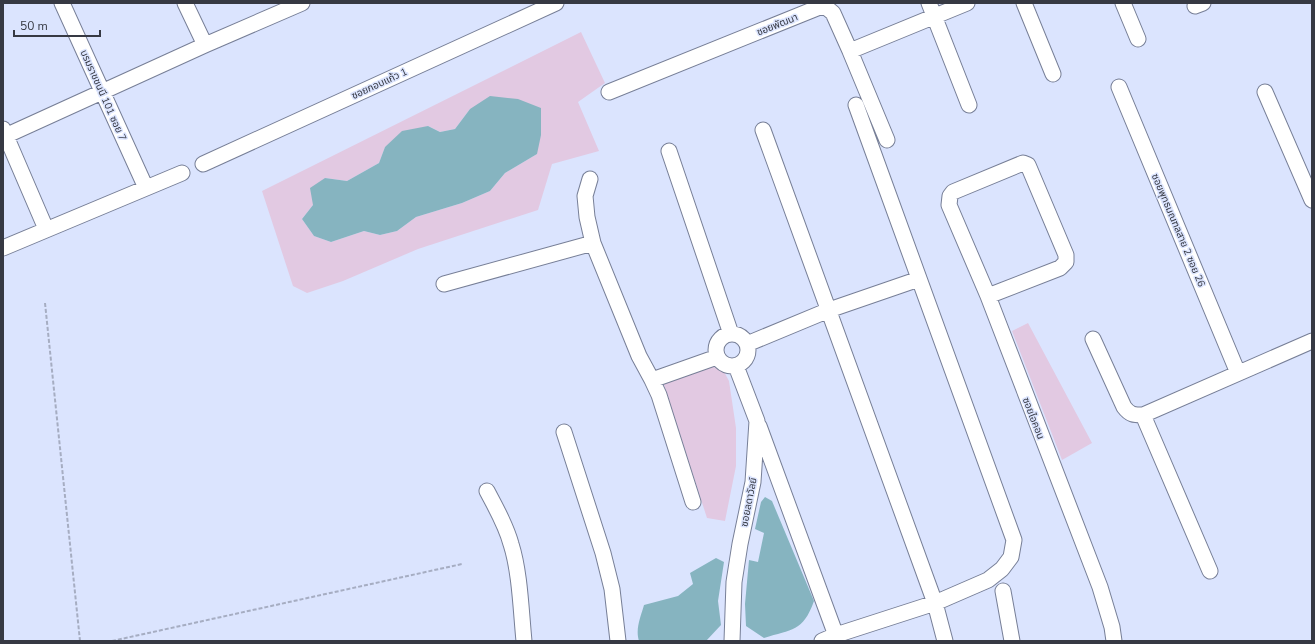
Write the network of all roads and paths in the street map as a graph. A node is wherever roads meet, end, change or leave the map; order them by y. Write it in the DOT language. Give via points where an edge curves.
graph roads {
  1 [pos="62,3"];
  2 [pos="185,3"];
  3 [pos="302,3"];
  4 [pos="556,3"];
  5 [pos="966,3"];
  6 [pos="1024,3"];
  7 [pos="1124,3"];
  8 [pos="826,5"];
  9 [pos="932,10"];
  10 [pos="1138,39"];
  11 [pos="205,46"];
  12 [pos="850,51"];
  13 [pos="1053,74"];
  14 [pos="1119,87"];
  15 [pos="102,92"];
  16 [pos="609,92"];
  17 [pos="1265,92"];
  18 [pos="856,105"];
  19 [pos="969,105"];
  20 [pos="763,130"];
  21 [pos="4,134"];
  22 [pos="887,140"];
  23 [pos="669,151"];
  24 [pos="203,164"];
  25 [pos="182,173"];
  26 [pos="590,179"];
  27 [pos="146,188"];
  28 [pos="1312,200"];
  29 [pos="46,228"];
  30 [pos="593,242"];
  31 [pos="3,248"];
  32 [pos="919,278"];
  33 [pos="444,284"];
  34 [pos="988,296"];
  35 [pos="45,303"];
  36 [pos="828,310"];
  37 [pos="731,334"];
  38 [pos="1093,339"];
  39 [pos="1312,341"];
  40 [pos="747,344"];
  41 [pos="717,357"];
  42 [pos="736,366"];
  43 [pos="1238,373"];
  44 [pos="652,380"];
  45 [pos="1143,415"];
  46 [pos="757,421"];
  47 [pos="564,432"];
  48 [pos="487,490"];
  49 [pos="694,502"];
  50 [pos="462,564"];
  51 [pos="1210,571"];
  52 [pos="1003,591"];
  53 [pos="935,603"];
  54 [pos="837,638"];
  55 [pos="80,641"];
  56 [pos="112,641"];
  57 [pos="524,641"];
  58 [pos="618,641"];
  59 [pos="732,641"];
  60 [pos="822,641"];
  61 [pos="945,641"];
  62 [pos="1012,641"];
  63 [pos="1114,641"];
  1 -- 15 [label="street, บรมราชชนนี 101 ซอย 7"];
  2 -- 11 [label="street"];
  3 -- 11 [label="street"];
  4 -- 24 [label="street, ซอยกอบแก้ว 1"];
  5 -- 9 [label="street"];
  6 -- 13 [label="street"];
  7 -- 10 [label="street"];
  8 -- 12 [label="street, ซอยพัฒนา" via="833,13"];
  8 -- 16 [label="street, ซอยพัฒนา"];
  9 -- 12 [label="street"];
  9 -- 19 [label="street"];
  11 -- 15 [label="street"];
  12 -- 22 [label="street, ซอยพัฒนา"];
  14 -- 43 [label="street, ซอยพุทธมณฑลสาย 2 ซอย 26"];
  15 -- 21 [label="street"];
  15 -- 27 [label="street, บรมราชชนนี 101 ซอย 7"];
  17 -- 28 [label="street"];
  18 -- 32 [label="street"];
  20 -- 36 [label="street"];
  21 -- 29 [label="street"];
  23 -- 37 [label="street"];
  25 -- 27 [label="street"];
  26 -- 30 [label="street" via="586,196 587,216"];
  27 -- 29 [label="street"];
  29 -- 31 [label="street"];
  30 -- 33 [label="street"];
  30 -- 44 [label="street" via="639,356"];
  32 -- 36 [label="street"];
  32 -- 53 [label="street" via="1014,540 1011,557 1002,569 988,580"];
  34 -- 34 [label="street, ซอยไอคอน" via="949,205 950,196 952,192 1026,163 1066,255 1066,262 1060,268"];
  34 -- 63 [label="street, ซอยไอคอน" via="1100,586"];
  35 -- 55 [label="path"];
  36 -- 40 [label="street"];
  36 -- 53 [label="street"];
  37 -- 40 [label="street" via="742,338"];
  37 -- 41 [label="street" via="720,339 717,344"];
  38 -- 45 [label="street" via="1124,408 1129,413"];
  39 -- 43 [label="street"];
  40 -- 42 [label="street" via="748,355"];
  41 -- 42 [label="street" via="723,364"];
  41 -- 44 [label="street"];
  42 -- 46 [label="street, ซอยลดาวัลย์"];
  43 -- 45 [label="street"];
  44 -- 49 [label="street"];
  45 -- 51 [label="street"];
  46 -- 54 [label="street"];
  46 -- 59 [label="street, ซอยลดาวัลย์" via="753,482 734,582"];
  47 -- 58 [label="street" via="603,553 612,589"];
  48 -- 57 [label="street" via="512,544"];
  50 -- 56 [label="path"];
  52 -- 62 [label="street"];
  53 -- 54 [label="street"];
  53 -- 61 [label="street"];
  54 -- 60 [label="street"];
}
